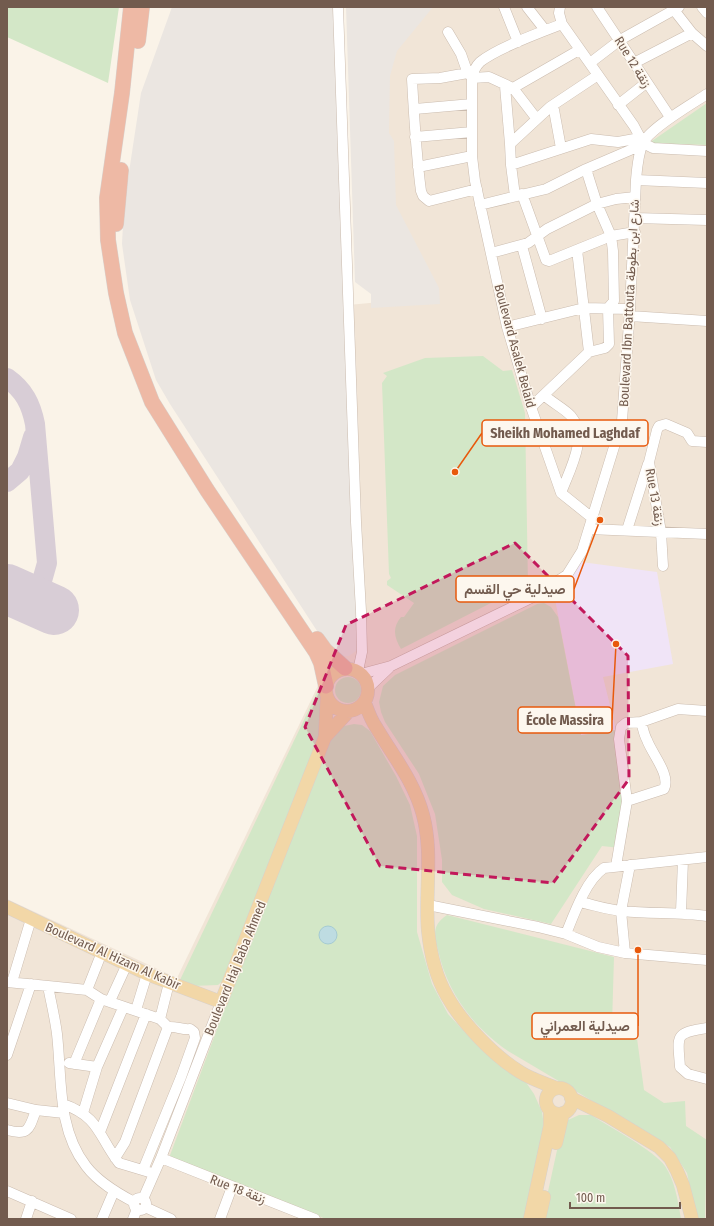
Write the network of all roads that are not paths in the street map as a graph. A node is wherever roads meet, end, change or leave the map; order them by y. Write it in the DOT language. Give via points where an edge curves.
graph roads {
  1 [pos="131,7"];
  2 [pos="142,7"];
  3 [pos="338,7"];
  4 [pos="504,7"];
  5 [pos="527,7"];
  6 [pos="560,7"];
  7 [pos="596,7"];
  8 [pos="702,7"];
  9 [pos="676,8"];
  10 [pos="707,13"];
  11 [pos="562,24"];
  12 [pos="545,30"];
  13 [pos="448,32"];
  14 [pos="692,33"];
  15 [pos="620,40"];
  16 [pos="518,42"];
  17 [pos="707,46"];
  18 [pos="579,50"];
  19 [pos="590,63"];
  20 [pos="634,63"];
  21 [pos="471,75"];
  22 [pos="598,75"];
  23 [pos="646,82"];
  24 [pos="509,87"];
  25 [pos="707,94"];
  26 [pos="472,104"];
  27 [pos="618,105"];
  28 [pos="550,107"];
  29 [pos="415,109"];
  30 [pos="670,117"];
  31 [pos="536,118"];
  32 [pos="472,132"];
  33 [pos="415,138"];
  34 [pos="642,142"];
  35 [pos="510,144"];
  36 [pos="561,148"];
  37 [pos="707,151"];
  38 [pos="472,156"];
  39 [pos="511,165"];
  40 [pos="418,167"];
  41 [pos="586,169"];
  42 [pos="636,180"];
  43 [pos="707,183"];
  44 [pos="476,185"];
  45 [pos="519,195"];
  46 [pos="635,197"];
  47 [pos="597,204"];
  48 [pos="480,205"];
  49 [pos="635,218"];
  50 [pos="707,220"];
  51 [pos="635,232"];
  52 [pos="538,236"];
  53 [pos="611,236"];
  54 [pos="522,246"];
  55 [pos="577,250"];
  56 [pos="491,253"];
  57 [pos="584,308"];
  58 [pos="608,308"];
  59 [pos="630,312"];
  60 [pos="542,319"];
  61 [pos="707,322"];
  62 [pos="507,327"];
  63 [pos="589,352"];
  64 [pos="544,395"];
  65 [pos="531,407"];
  66 [pos="707,442"];
  67 [pos="649,462"];
  68 [pos="561,492"];
  69 [pos="591,517"];
  70 [pos="589,529"];
  71 [pos="627,530"];
  72 [pos="662,532"];
  73 [pos="707,534"];
  74 [pos="663,566"];
  75 [pos="391,666"];
  76 [pos="353,671"];
  77 [pos="369,688"];
  78 [pos="327,692"];
  79 [pos="365,703"];
  80 [pos="350,711"];
  81 [pos="707,711"];
  82 [pos="641,722"];
  83 [pos="375,727"];
  84 [pos="325,737"];
  85 [pos="627,801"];
  86 [pos="707,857"];
  87 [pos="683,860"];
  88 [pos="630,865"];
  89 [pos="616,866"];
  90 [pos="580,902"];
  91 [pos="428,905"];
  92 [pos="7,907"];
  93 [pos="621,911"];
  94 [pos="681,912"];
  95 [pos="707,916"];
  96 [pos="31,919"];
  97 [pos="566,934"];
  98 [pos="102,952"];
  99 [pos="625,953"];
  100 [pos="707,960"];
  101 [pos="127,964"];
  102 [pos="147,974"];
  103 [pos="10,982"];
  104 [pos="169,983"];
  105 [pos="31,984"];
  106 [pos="48,986"];
  107 [pos="87,990"];
  108 [pos="105,1000"];
  109 [pos="221,1002"];
  110 [pos="123,1008"];
  111 [pos="136,1010"];
  112 [pos="146,1014"];
  113 [pos="160,1019"];
  114 [pos="168,1027"];
  115 [pos="707,1028"];
  116 [pos="7,1055"];
  117 [pos="59,1061"];
  118 [pos="74,1064"];
  119 [pos="97,1067"];
  120 [pos="520,1072"];
  121 [pos="707,1079"];
  122 [pos="556,1088"];
  123 [pos="571,1098"];
  124 [pos="7,1103"];
  125 [pos="63,1108"];
  126 [pos="36,1110"];
  127 [pos="556,1110"];
  128 [pos="83,1113"];
  129 [pos="608,1116"];
  130 [pos="7,1130"];
  131 [pos="100,1132"];
  132 [pos="115,1158"];
  133 [pos="161,1158"];
  134 [pos="143,1170"];
  135 [pos="545,1172"];
  136 [pos="154,1174"];
  137 [pos="232,1187"];
  138 [pos="7,1191"];
  139 [pos="114,1191"];
  140 [pos="32,1202"];
  141 [pos="140,1204"];
  142 [pos="293,1215"];
  143 [pos="26,1219"];
  144 [pos="71,1219"];
  145 [pos="102,1219"];
  146 [pos="133,1219"];
  147 [pos="172,1219"];
  148 [pos="220,1219"];
  149 [pos="315,1219"];
  150 [pos="530,1219"];
  151 [pos="539,1219"];
  152 [pos="692,1219"];
  1 -- 78 [label="highway" via="107,198 108,240 125,333 152,402 207,490 316,652"];
  2 -- 76 [label="highway" via="116,228 121,276 139,348 157,393 196,456 325,650"];
  3 -- 76 [label="street" via="362,652"];
  4 -- 16 [label="street"];
  5 -- 12 [label="street"];
  6 -- 11 [label="street"];
  7 -- 15 [label="street, Rue 12 زنقة"];
  8 -- 10 [label="street"];
  9 -- 14 [label="street"];
  9 -- 15 [label="street"];
  11 -- 12 [label="street"];
  11 -- 18 [label="street"];
  12 -- 16 [label="street"];
  13 -- 21 [label="street"];
  14 -- 17 [label="street"];
  14 -- 20 [label="street"];
  15 -- 19 [label="street"];
  15 -- 20 [label="street, Rue 12 زنقة"];
  16 -- 21 [label="street" via="480,62"];
  18 -- 19 [label="street"];
  18 -- 24 [label="street"];
  19 -- 22 [label="street"];
  20 -- 23 [label="street, Rue 12 زنقة"];
  21 -- 24 [label="street" via="489,77"];
  21 -- 26 [label="street"];
  21 -- 29 [label="street" via="412,79"];
  22 -- 27 [label="street"];
  22 -- 28 [label="street"];
  23 -- 27 [label="street"];
  23 -- 30 [label="street, Rue 12 زنقة"];
  24 -- 31 [label="street"];
  24 -- 35 [label="street"];
  25 -- 30 [label="street"];
  26 -- 29 [label="street"];
  26 -- 32 [label="street"];
  27 -- 34 [label="street"];
  28 -- 31 [label="street"];
  28 -- 36 [label="street" via="554,110"];
  29 -- 33 [label="street"];
  30 -- 34 [label="street"];
  31 -- 35 [label="street" via="530,127"];
  32 -- 33 [label="street"];
  32 -- 38 [label="street"];
  33 -- 40 [label="street"];
  34 -- 36 [label="street" via="591,139"];
  34 -- 37 [label="street" via="653,148"];
  34 -- 41 [label="street"];
  34 -- 42 [label="street, Boulevard Ibn Battouta شارع ابن بطوطة"];
  35 -- 39 [label="street"];
  36 -- 39 [label="street"];
  38 -- 40 [label="street"];
  38 -- 44 [label="street"];
  39 -- 45 [label="street"];
  40 -- 44 [label="street" via="421,191 429,201"];
  41 -- 45 [label="street" via="546,189"];
  41 -- 47 [label="street"];
  42 -- 43 [label="street"];
  42 -- 46 [label="street, Boulevard Ibn Battouta شارع ابن بطوطة"];
  44 -- 48 [label="street, Boulevard Asalek Belaid"];
  45 -- 48 [label="street"];
  45 -- 52 [label="street"];
  46 -- 47 [label="street" via="616,198"];
  46 -- 49 [label="street, Boulevard Ibn Battouta شارع ابن بطوطة"];
  47 -- 52 [label="street"];
  47 -- 53 [label="street"];
  48 -- 56 [label="street, Boulevard Asalek Belaid"];
  49 -- 50 [label="street"];
  49 -- 51 [label="street, Boulevard Ibn Battouta شارع ابن بطوطة"];
  51 -- 53 [label="street"];
  51 -- 59 [label="street, Boulevard Ibn Battouta شارع ابن بطوطة"];
  52 -- 54 [label="street"];
  52 -- 55 [label="street" via="548,261"];
  53 -- 55 [label="street"];
  53 -- 58 [label="street" via="614,301"];
  54 -- 56 [label="street"];
  54 -- 60 [label="street"];
  55 -- 57 [label="street"];
  56 -- 62 [label="street, Boulevard Asalek Belaid"];
  57 -- 58 [label="street"];
  57 -- 60 [label="street"];
  57 -- 63 [label="street"];
  58 -- 59 [label="street"];
  58 -- 63 [label="street" via="609,344 605,348"];
  59 -- 61 [label="street"];
  59 -- 69 [label="street, Boulevard Ibn Battouta شارع ابن بطوطة" via="622,421"];
  60 -- 62 [label="street"];
  62 -- 65 [label="street, Boulevard Asalek Belaid"];
  63 -- 64 [label="street"];
  64 -- 65 [label="street"];
  64 -- 68 [label="street" via="570,415 576,428 577,448"];
  65 -- 68 [label="street, Boulevard Asalek Belaid"];
  66 -- 67 [label="street, Rue 13 زنقة" via="692,441 687,432 666,424 659,426"];
  67 -- 71 [label="street"];
  67 -- 72 [label="street, Rue 13 زنقة"];
  68 -- 69 [label="street"];
  69 -- 70 [label="street, Boulevard Ibn Battouta شارع ابن بطوطة"];
  70 -- 71 [label="street"];
  70 -- 75 [label="street, Boulevard Ibn Battouta شارع ابن بطوطة" via="576,563 567,575 556,583 531,598"];
  71 -- 72 [label="street"];
  72 -- 73 [label="street"];
  72 -- 74 [label="street, Rue 13 زنقة"];
  75 -- 76 [label="street"];
  75 -- 77 [label="street"];
  76 -- 77 [label="main road"];
  76 -- 78 [label="main road" via="332,674"];
  77 -- 79 [label="main road"];
  78 -- 80 [label="main road" via="335,708"];
  78 -- 84 [label="main road"];
  79 -- 80 [label="main road"];
  79 -- 83 [label="main road"];
  80 -- 83 [label="main road"];
  80 -- 84 [label="main road"];
  81 -- 82 [label="street" via="678,709"];
  82 -- 85 [label="street" via="626,724 621,727 618,734"];
  82 -- 85 [label="street" via="666,784 664,789"];
  83 -- 91 [label="main road" via="406,773 423,815 429,854"];
  84 -- 109 [label="main road, Boulevard Haj Baba Ahmed"];
  85 -- 89 [label="street"];
  86 -- 87 [label="street"];
  87 -- 88 [label="street"];
  87 -- 94 [label="street"];
  88 -- 89 [label="street"];
  88 -- 93 [label="street"];
  89 -- 90 [label="street" via="598,872"];
  90 -- 93 [label="street"];
  90 -- 97 [label="street"];
  91 -- 97 [label="street"];
  91 -- 120 [label="main road" via="431,950 447,996 484,1043"];
  92 -- 96 [label="main road, Boulevard Al Hizam Al Kabir"];
  93 -- 94 [label="street"];
  93 -- 99 [label="street"];
  94 -- 95 [label="street"];
  96 -- 98 [label="main road, Boulevard Al Hizam Al Kabir"];
  96 -- 103 [label="street"];
  97 -- 99 [label="street" via="598,947"];
  98 -- 101 [label="main road, Boulevard Al Hizam Al Kabir"];
  98 -- 107 [label="street"];
  99 -- 100 [label="street"];
  101 -- 102 [label="main road, Boulevard Al Hizam Al Kabir"];
  101 -- 108 [label="street"];
  102 -- 104 [label="main road, Boulevard Al Hizam Al Kabir"];
  102 -- 111 [label="street"];
  103 -- 105 [label="street"];
  104 -- 109 [label="main road, Boulevard Al Hizam Al Kabir"];
  104 -- 113 [label="street"];
  105 -- 106 [label="street"];
  105 -- 116 [label="street"];
  106 -- 107 [label="street"];
  106 -- 117 [label="street" via="57,1032"];
  107 -- 108 [label="street"];
  108 -- 110 [label="street"];
  108 -- 118 [label="street"];
  109 -- 133 [label="street, Boulevard Haj Baba Ahmed"];
  110 -- 111 [label="street"];
  110 -- 119 [label="street"];
  111 -- 112 [label="street"];
  112 -- 113 [label="street"];
  112 -- 131 [label="street"];
  113 -- 114 [label="street"];
  114 -- 132 [label="street" via="125,1142"];
  114 -- 134 [label="street" via="190,1029 194,1032 195,1038"];
  115 -- 121 [label="street" via="686,1031 681,1034 679,1040 680,1067 688,1074"];
  117 -- 118 [label="street"];
  117 -- 125 [label="street"];
  118 -- 119 [label="street"];
  119 -- 128 [label="street"];
  120 -- 122 [label="main road"];
  120 -- 127 [label="main road"];
  122 -- 123 [label="main road" via="567,1091"];
  122 -- 127 [label="main road" via="549,1092"];
  123 -- 127 [label="main road" via="570,1106"];
  123 -- 129 [label="main road"];
  124 -- 126 [label="street"];
  125 -- 126 [label="street"];
  125 -- 128 [label="street"];
  125 -- 139 [label="street" via="65,1121 78,1155 86,1167"];
  126 -- 130 [label="street" via="30,1126 22,1134"];
  127 -- 129 [label="main road"];
  127 -- 135 [label="main road" via="550,1126"];
  128 -- 131 [label="street"];
  129 -- 152 [label="main road" via="659,1147 670,1158 683,1185"];
  131 -- 132 [label="street"];
  132 -- 134 [label="street" via="119,1163"];
  133 -- 136 [label="street, Boulevard Haj Baba Ahmed"];
  133 -- 137 [label="street, Rue 18 زنقة"];
  134 -- 136 [label="street"];
  135 -- 150 [label="main road"];
  135 -- 151 [label="main road"];
  136 -- 141 [label="street, Boulevard Haj Baba Ahmed"];
  137 -- 142 [label="street, Rue 18 زنقة"];
  137 -- 148 [label="street"];
  138 -- 140 [label="street"];
  139 -- 141 [label="street"];
  139 -- 145 [label="street"];
  140 -- 143 [label="street"];
  140 -- 144 [label="street"];
  141 -- 146 [label="street, Boulevard Haj Baba Ahmed"];
  141 -- 147 [label="street"];
  142 -- 149 [label="street, Rue 18 زنقة"];
}
